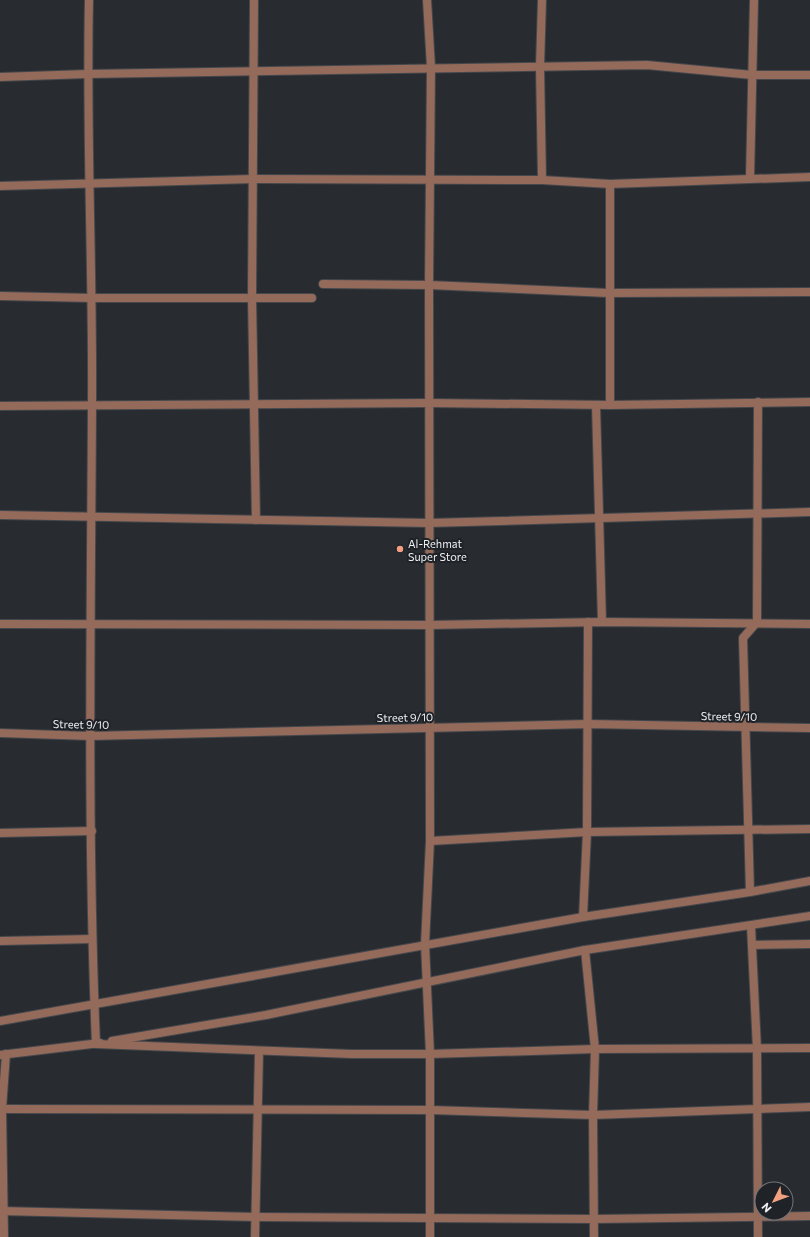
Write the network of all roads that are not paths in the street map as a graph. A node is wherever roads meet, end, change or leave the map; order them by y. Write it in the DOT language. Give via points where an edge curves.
graph roads {
  1 [pos="89,0"];
  2 [pos="254,0"];
  3 [pos="428,0"];
  4 [pos="542,0"];
  5 [pos="754,0"];
  6 [pos="431,67"];
  7 [pos="540,67"];
  8 [pos="253,71"];
  9 [pos="87,74"];
  10 [pos="752,75"];
  11 [pos="810,75"];
  12 [pos="0,77"];
  13 [pos="810,177"];
  14 [pos="430,178"];
  15 [pos="750,178"];
  16 [pos="253,179"];
  17 [pos="542,180"];
  18 [pos="89,183"];
  19 [pos="610,184"];
  20 [pos="0,186"];
  21 [pos="323,284"];
  22 [pos="429,285"];
  23 [pos="610,292"];
  24 [pos="810,292"];
  25 [pos="0,296"];
  26 [pos="92,298"];
  27 [pos="252,298"];
  28 [pos="312,298"];
  29 [pos="758,402"];
  30 [pos="810,402"];
  31 [pos="429,403"];
  32 [pos="254,404"];
  33 [pos="596,404"];
  34 [pos="610,405"];
  35 [pos="0,406"];
  36 [pos="92,406"];
  37 [pos="810,512"];
  38 [pos="757,513"];
  39 [pos="0,515"];
  40 [pos="91,517"];
  41 [pos="599,518"];
  42 [pos="256,520"];
  43 [pos="429,523"];
  44 [pos="588,622"];
  45 [pos="602,622"];
  46 [pos="757,622"];
  47 [pos="92,623"];
  48 [pos="0,624"];
  49 [pos="810,624"];
  50 [pos="430,625"];
  51 [pos="588,724"];
  52 [pos="430,727"];
  53 [pos="747,728"];
  54 [pos="810,728"];
  55 [pos="0,733"];
  56 [pos="90,736"];
  57 [pos="810,829"];
  58 [pos="748,830"];
  59 [pos="92,831"];
  60 [pos="587,832"];
  61 [pos="0,834"];
  62 [pos="430,841"];
  63 [pos="810,881"];
  64 [pos="750,892"];
  65 [pos="810,916"];
  66 [pos="583,917"];
  67 [pos="751,926"];
  68 [pos="92,939"];
  69 [pos="0,941"];
  70 [pos="425,944"];
  71 [pos="810,944"];
  72 [pos="752,945"];
  73 [pos="585,950"];
  74 [pos="426,982"];
  75 [pos="94,1004"];
  76 [pos="0,1021"];
  77 [pos="96,1044"];
  78 [pos="810,1048"];
  79 [pos="757,1049"];
  80 [pos="595,1050"];
  81 [pos="259,1052"];
  82 [pos="430,1054"];
  83 [pos="3,1055"];
  84 [pos="810,1107"];
  85 [pos="757,1108"];
  86 [pos="1,1109"];
  87 [pos="258,1110"];
  88 [pos="430,1110"];
  89 [pos="593,1115"];
  90 [pos="758,1181"];
  91 [pos="1,1211"];
  92 [pos="810,1216"];
  93 [pos="256,1217"];
  94 [pos="430,1217"];
  95 [pos="794,1217"];
  96 [pos="754,1218"];
  97 [pos="594,1219"];
  98 [pos="758,1221"];
  99 [pos="4,1237"];
  100 [pos="255,1237"];
  101 [pos="430,1237"];
  102 [pos="594,1237"];
  103 [pos="758,1237"];
  1 -- 9 [label="street"];
  2 -- 8 [label="street"];
  3 -- 6 [label="street"];
  4 -- 7 [label="street"];
  5 -- 10 [label="street"];
  6 -- 7 [label="street"];
  6 -- 8 [label="street"];
  6 -- 14 [label="street"];
  7 -- 10 [label="street" via="647,65"];
  7 -- 17 [label="street"];
  8 -- 9 [label="street"];
  8 -- 16 [label="street"];
  9 -- 12 [label="street"];
  9 -- 18 [label="street"];
  10 -- 11 [label="street"];
  10 -- 15 [label="street"];
  13 -- 15 [label="street"];
  14 -- 16 [label="street"];
  14 -- 17 [label="street"];
  14 -- 22 [label="street"];
  15 -- 19 [label="street"];
  16 -- 18 [label="street"];
  16 -- 27 [label="street"];
  17 -- 19 [label="street"];
  18 -- 20 [label="street"];
  18 -- 26 [label="street"];
  19 -- 23 [label="street"];
  21 -- 22 [label="street"];
  22 -- 23 [label="street"];
  22 -- 31 [label="street"];
  23 -- 24 [label="street"];
  23 -- 34 [label="street"];
  25 -- 26 [label="street"];
  26 -- 27 [label="street"];
  26 -- 36 [label="street"];
  27 -- 28 [label="street"];
  27 -- 32 [label="street"];
  29 -- 30 [label="street"];
  29 -- 34 [label="street"];
  29 -- 38 [label="street"];
  31 -- 32 [label="street"];
  31 -- 33 [label="street"];
  31 -- 43 [label="street"];
  32 -- 36 [label="street"];
  32 -- 42 [label="street"];
  33 -- 34 [label="street"];
  33 -- 41 [label="street"];
  35 -- 36 [label="street"];
  36 -- 40 [label="street"];
  37 -- 38 [label="street"];
  38 -- 41 [label="street"];
  38 -- 46 [label="street"];
  39 -- 40 [label="street"];
  40 -- 42 [label="street"];
  40 -- 47 [label="street"];
  41 -- 43 [label="street"];
  41 -- 45 [label="street"];
  42 -- 43 [label="street"];
  43 -- 50 [label="street"];
  44 -- 45 [label="street"];
  44 -- 50 [label="street"];
  44 -- 51 [label="street"];
  45 -- 46 [label="street"];
  46 -- 49 [label="street"];
  46 -- 53 [label="street" via="743,638"];
  47 -- 48 [label="street"];
  47 -- 50 [label="street"];
  47 -- 56 [label="street"];
  50 -- 52 [label="street"];
  51 -- 52 [label="street, Street 9/10"];
  51 -- 53 [label="street, Street 9/10"];
  51 -- 60 [label="street"];
  52 -- 56 [label="street, Street 9/10"];
  52 -- 62 [label="street"];
  53 -- 54 [label="street, Street 9/10"];
  53 -- 58 [label="street"];
  55 -- 56 [label="street, Street 9/10"];
  56 -- 59 [label="street"];
  57 -- 58 [label="street"];
  58 -- 60 [label="street"];
  58 -- 64 [label="street"];
  59 -- 61 [label="street"];
  59 -- 68 [label="street"];
  60 -- 62 [label="street"];
  60 -- 66 [label="street"];
  62 -- 70 [label="street"];
  63 -- 64 [label="street"];
  64 -- 66 [label="street"];
  65 -- 67 [label="street"];
  66 -- 70 [label="street"];
  67 -- 72 [label="street"];
  67 -- 73 [label="street"];
  68 -- 69 [label="street"];
  68 -- 75 [label="street"];
  70 -- 74 [label="street"];
  70 -- 75 [label="street"];
  71 -- 72 [label="street"];
  72 -- 79 [label="street"];
  73 -- 74 [label="street"];
  73 -- 80 [label="street"];
  74 -- 77 [label="street" via="266,1015"];
  74 -- 82 [label="street"];
  75 -- 76 [label="street"];
  75 -- 77 [label="street"];
  77 -- 81 [label="street"];
  77 -- 83 [label="street"];
  78 -- 79 [label="street"];
  79 -- 80 [label="street"];
  79 -- 85 [label="street"];
  80 -- 82 [label="street"];
  80 -- 89 [label="street"];
  81 -- 82 [label="street"];
  81 -- 87 [label="street"];
  82 -- 88 [label="street"];
  83 -- 86 [label="street"];
  84 -- 85 [label="street"];
  85 -- 89 [label="street"];
  85 -- 90 [label="street"];
  86 -- 87 [label="street"];
  86 -- 91 [label="street"];
  87 -- 88 [label="street"];
  87 -- 93 [label="street"];
  88 -- 89 [label="street"];
  88 -- 94 [label="street"];
  89 -- 97 [label="street"];
  91 -- 93 [label="street"];
  91 -- 99 [label="street"];
  92 -- 95 [label="street"];
  93 -- 94 [label="street"];
  93 -- 100 [label="street"];
  94 -- 97 [label="street"];
  94 -- 101 [label="street"];
  96 -- 97 [label="street"];
  97 -- 102 [label="street"];
  98 -- 103 [label="street"];
}
